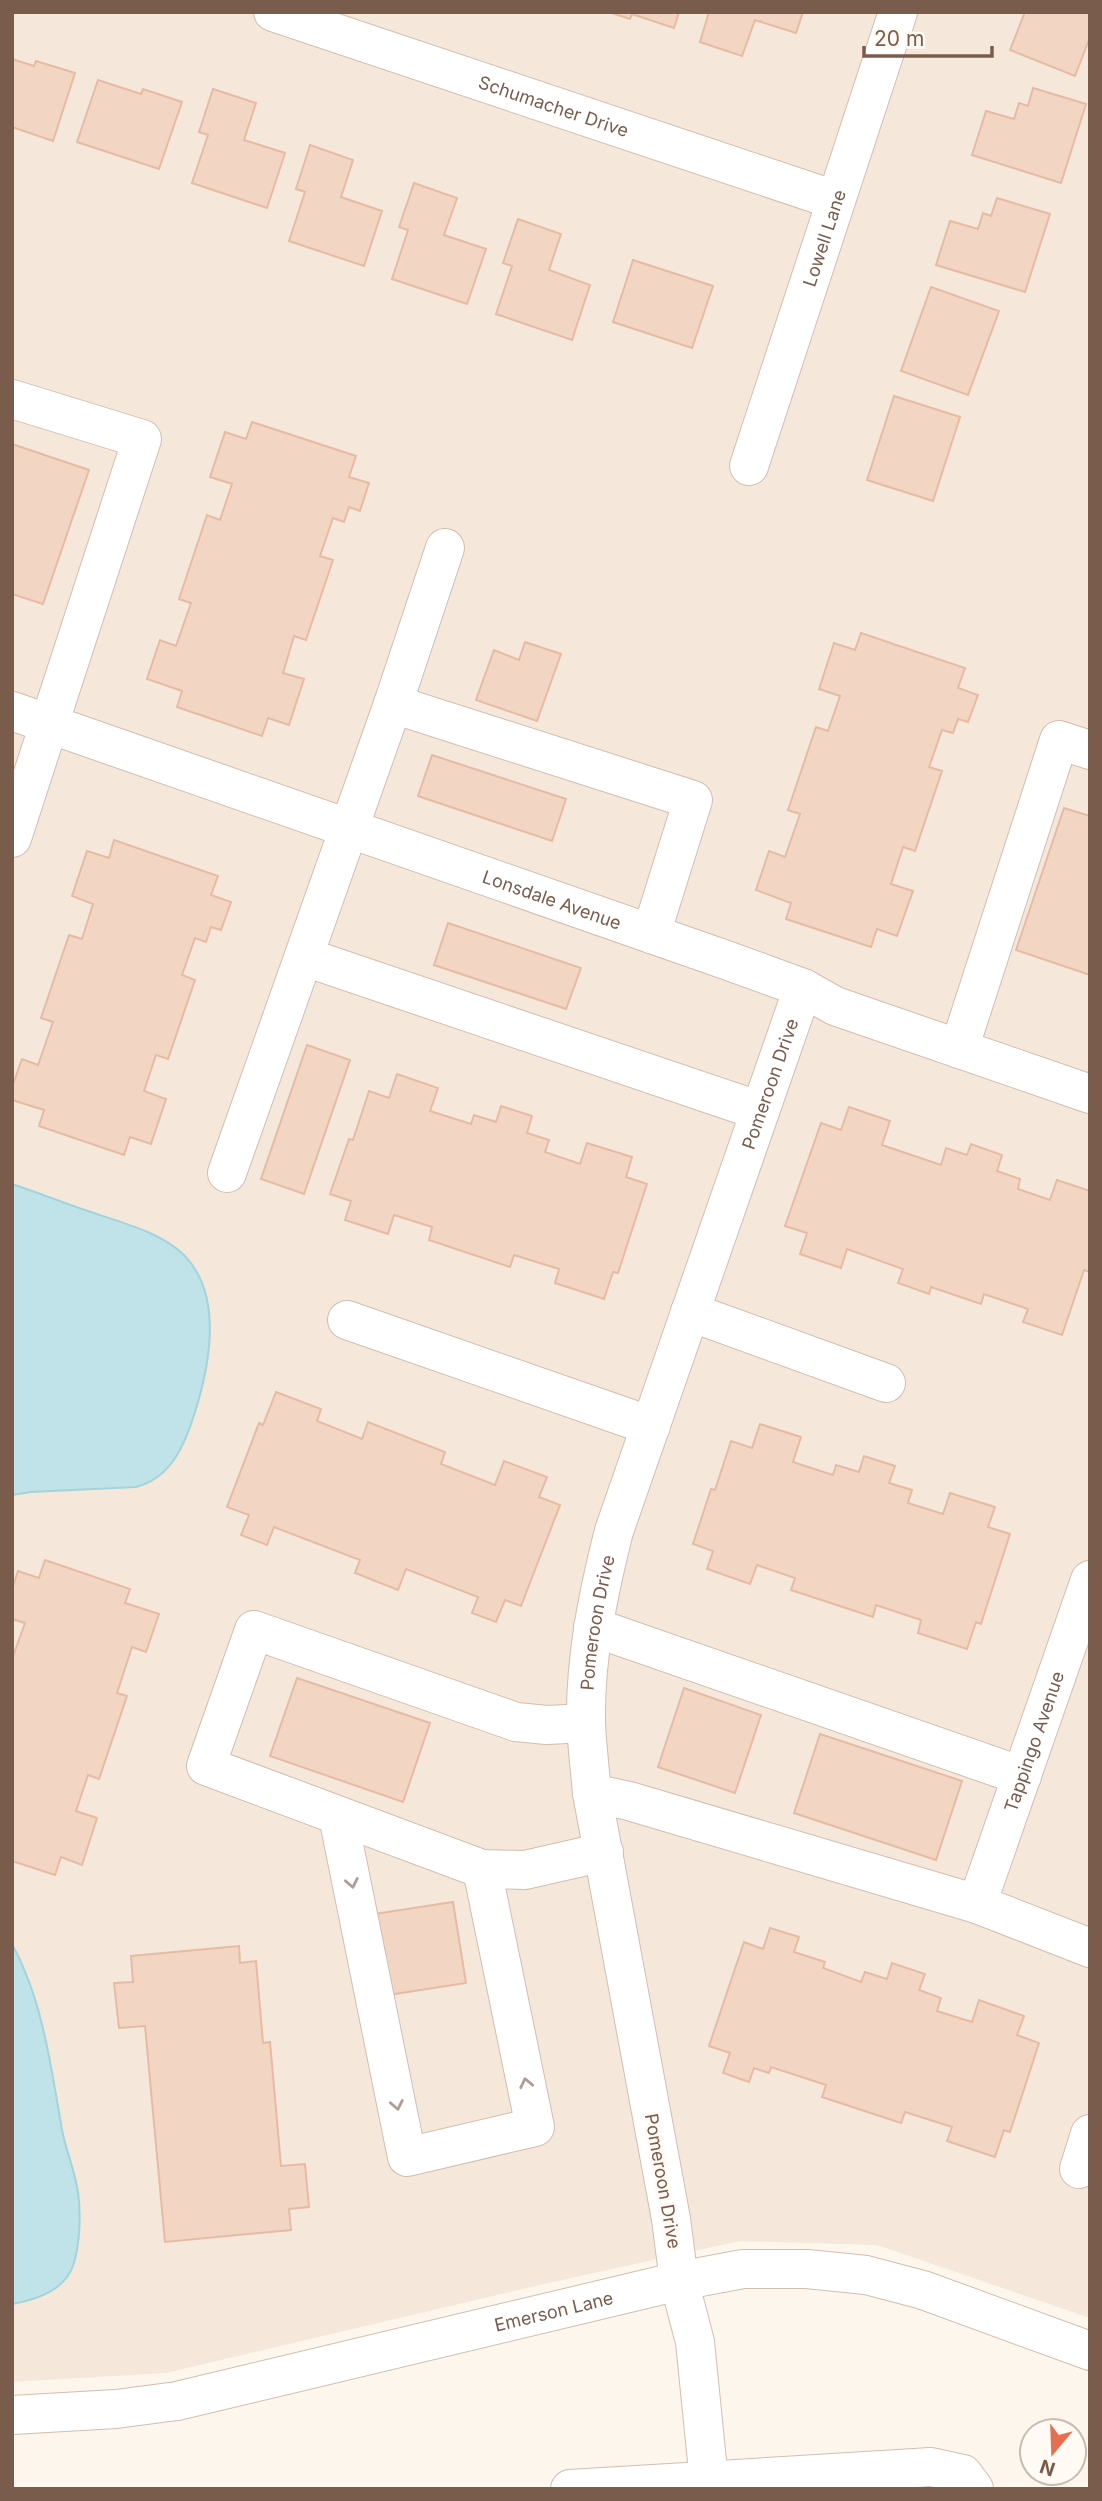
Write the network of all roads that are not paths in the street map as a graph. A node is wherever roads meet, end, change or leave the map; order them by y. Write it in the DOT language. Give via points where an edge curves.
graph roads {
  1 [pos="273,12"];
  2 [pos="898,12"];
  3 [pos="835,200"];
  4 [pos="12,398"];
  5 [pos="749,466"];
  6 [pos="444,548"];
  7 [pos="393,704"];
  8 [pos="12,710"];
  9 [pos="51,724"];
  10 [pos="1090,750"];
  11 [pos="348,827"];
  12 [pos="12,838"];
  13 [pos="651,934"];
  14 [pos="305,957"];
  15 [pos="803,988"];
  16 [pos="959,1049"];
  17 [pos="1090,1094"];
  18 [pos="760,1111"];
  19 [pos="228,1173"];
  20 [pos="690,1312"];
  21 [pos="347,1320"];
  22 [pos="886,1383"];
  23 [pos="651,1426"];
  24 [pos="1090,1580"];
  25 [pos="593,1627"];
  26 [pos="586,1723"];
  27 [pos="1021,1776"];
  28 [pos="592,1793"];
  29 [pos="338,1816"];
  30 [pos="604,1852"];
  31 [pos="482,1869"];
  32 [pos="977,1904"];
  33 [pos="1090,1948"];
  34 [pos="679,2281"];
  35 [pos="1090,2351"];
  36 [pos="12,2415"];
  37 [pos="709,2481"];
  38 [pos="570,2489"];
  39 [pos="974,2489"];
  1 -- 3 [label="street, Schumacher Drive"];
  2 -- 3 [label="street, Lowell Lane"];
  3 -- 5 [label="street, Lowell Lane"];
  4 -- 9 [label="street" via="142,439"];
  6 -- 7 [label="street"];
  7 -- 11 [label="street"];
  7 -- 13 [label="street" via="693,800"];
  8 -- 9 [label="street, Lonsdale Avenue"];
  9 -- 11 [label="street, Lonsdale Avenue"];
  9 -- 12 [label="street"];
  10 -- 16 [label="street" via="1059,740"];
  11 -- 13 [label="street, Lonsdale Avenue"];
  11 -- 14 [label="street"];
  13 -- 15 [label="street, Lonsdale Avenue"];
  14 -- 18 [label="street"];
  14 -- 19 [label="street"];
  15 -- 16 [label="street, Lonsdale Avenue" via="835,1006"];
  15 -- 18 [label="street, Pomeroon Drive"];
  16 -- 17 [label="street, Lonsdale Avenue"];
  18 -- 20 [label="street, Pomeroon Drive"];
  20 -- 22 [label="street"];
  20 -- 23 [label="street, Pomeroon Drive"];
  21 -- 23 [label="street"];
  23 -- 25 [label="street, Pomeroon Drive" via="614,1531"];
  24 -- 27 [label="street, Tappingo Avenue"];
  25 -- 26 [label="street, Pomeroon Drive"];
  25 -- 27 [label="street"];
  26 -- 28 [label="street, Pomeroon Drive"];
  26 -- 29 [label="street" via="516,1722 254,1630 206,1766"];
  27 -- 32 [label="street, Tappingo Avenue"];
  28 -- 30 [label="street, Pomeroon Drive"];
  28 -- 32 [label="street"];
  29 -- 31 [label="street"];
  29 -- 31 [label="street, one-way" via="407,2157 535,2127"];
  30 -- 31 [label="street" via="525,1870"];
  30 -- 34 [label="street, Pomeroon Drive"];
  32 -- 33 [label="street"];
  34 -- 35 [label="street, Emerson Lane" via="743,2269 866,2275 923,2290"];
  34 -- 36 [label="street, Emerson Lane" via="177,2401"];
  34 -- 37 [label="street, Pomeroon Drive" via="695,2342"];
  37 -- 38 [label="street"];
  37 -- 39 [label="street" via="930,2467 962,2474"];
}
